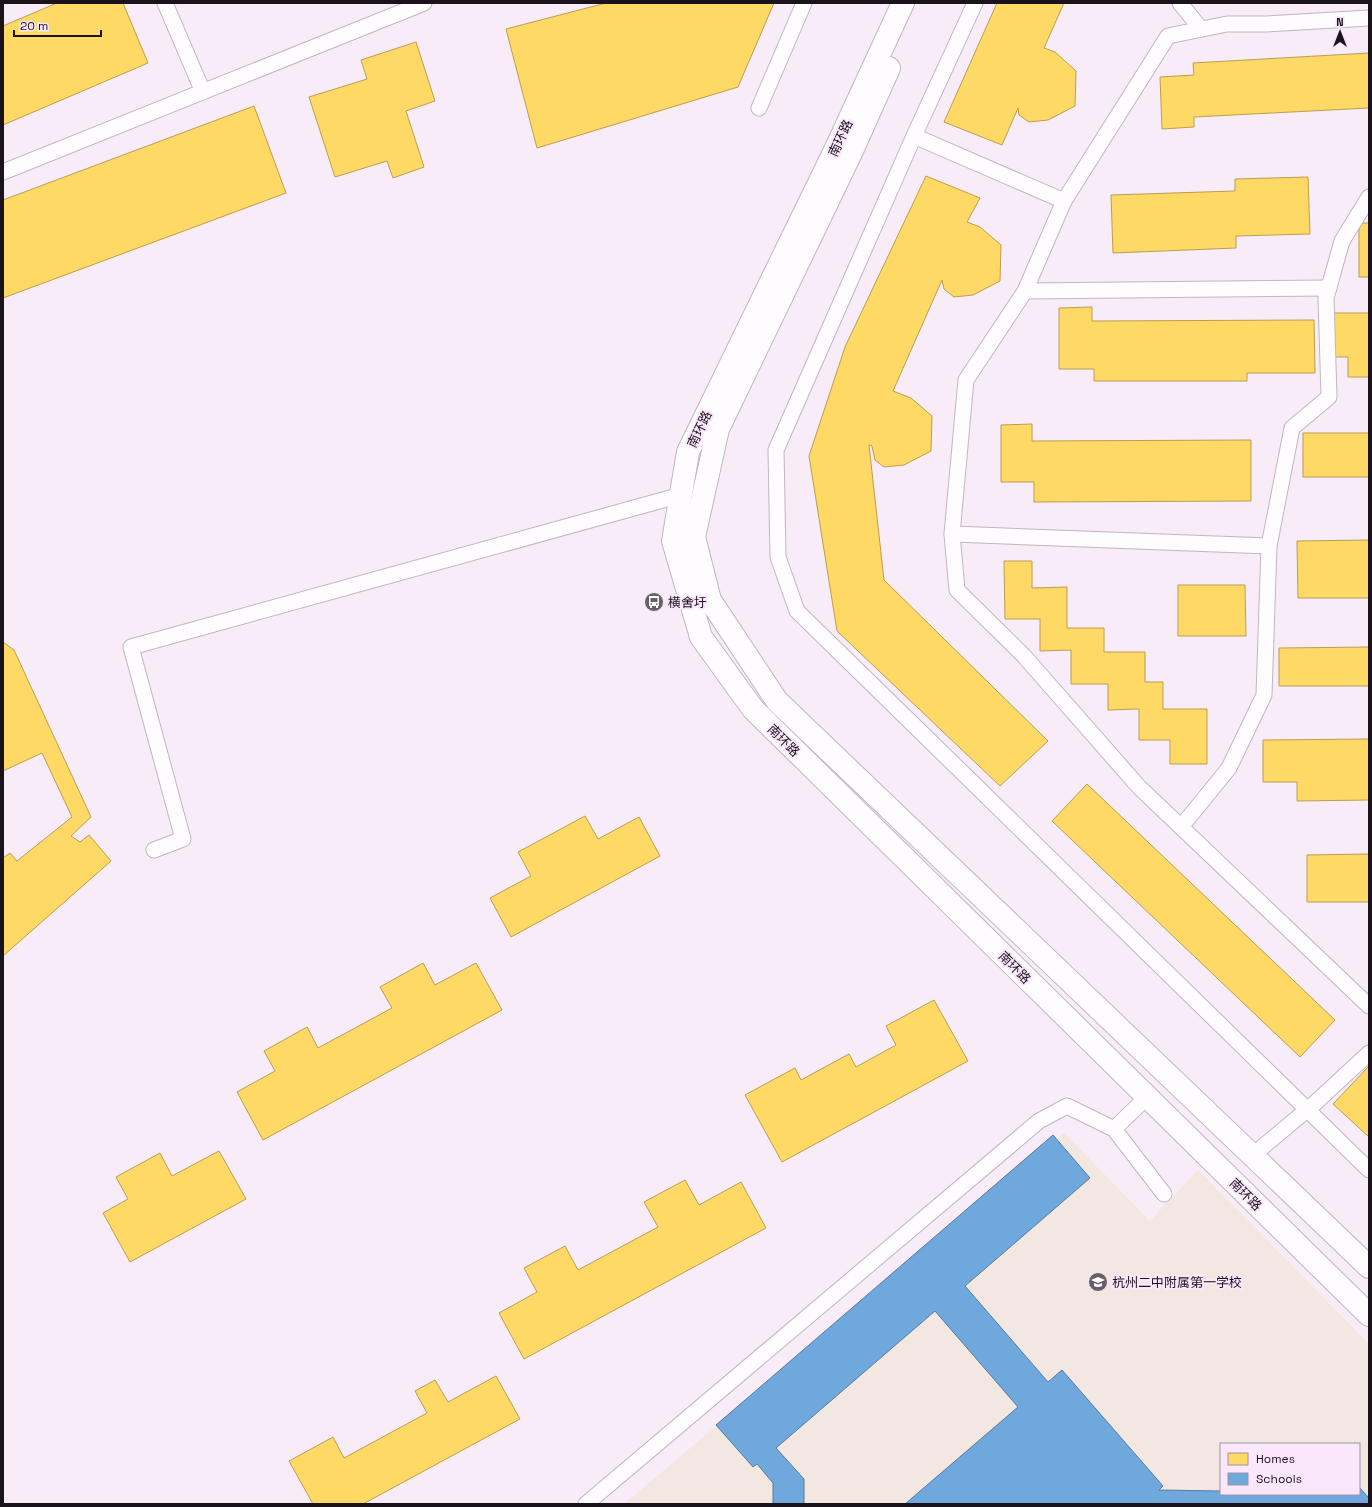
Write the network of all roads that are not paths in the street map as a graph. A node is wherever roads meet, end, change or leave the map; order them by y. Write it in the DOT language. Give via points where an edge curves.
graph roads {
  1 [pos="165,3"];
  2 [pos="424,3"];
  3 [pos="804,3"];
  4 [pos="903,3"];
  5 [pos="918,3"];
  6 [pos="975,3"];
  7 [pos="1180,3"];
  8 [pos="1369,18"];
  9 [pos="1201,29"];
  10 [pos="203,92"];
  11 [pos="759,108"];
  12 [pos="914,136"];
  13 [pos="3,172"];
  14 [pos="1369,197"];
  15 [pos="1064,201"];
  16 [pos="1329,288"];
  17 [pos="1025,291"];
  18 [pos="681,495"];
  19 [pos="952,534"];
  20 [pos="1268,546"];
  21 [pos="1181,827"];
  22 [pos="154,850"];
  23 [pos="1369,1006"];
  24 [pos="1369,1053"];
  25 [pos="1147,1097"];
  26 [pos="1308,1110"];
  27 [pos="1114,1129"];
  28 [pos="1253,1155"];
  29 [pos="1369,1170"];
  30 [pos="1164,1194"];
  31 [pos="1369,1267"];
  32 [pos="1369,1315"];
  33 [pos="586,1504"];
  1 -- 10 [label="lane"];
  2 -- 10 [label="lane"];
  3 -- 11 [label="lane"];
  4 -- 18 [label="main road, 南环路" via="688,452"];
  5 -- 28 [label="main road, 南环路" via="851,153 718,430 694,537 710,600 777,701"];
  6 -- 12 [label="lane"];
  7 -- 9 [label="lane"];
  8 -- 9 [label="lane" via="1227,24"];
  9 -- 15 [label="lane" via="1168,36"];
  10 -- 13 [label="lane"];
  12 -- 15 [label="lane"];
  12 -- 26 [label="lane" via="776,450 778,557 797,611"];
  14 -- 16 [label="lane" via="1342,242"];
  15 -- 17 [label="lane"];
  16 -- 17 [label="lane"];
  16 -- 20 [label="lane" via="1326,298 1329,396 1292,428"];
  17 -- 19 [label="lane" via="966,380"];
  18 -- 22 [label="lane" via="131,647 183,839"];
  18 -- 25 [label="main road, 南环路" via="673,541 702,637 753,709"];
  19 -- 20 [label="lane"];
  19 -- 21 [label="lane" via="957,590 1024,656 1139,787"];
  20 -- 21 [label="lane" via="1264,694 1229,768"];
  21 -- 23 [label="lane"];
  24 -- 26 [label="lane"];
  25 -- 27 [label="lane"];
  25 -- 32 [label="main road, 南环路"];
  26 -- 28 [label="lane"];
  26 -- 29 [label="lane"];
  27 -- 30 [label="lane"];
  27 -- 33 [label="lane" via="1067,1106 1039,1121"];
  28 -- 31 [label="main road, 南环路"];
}
